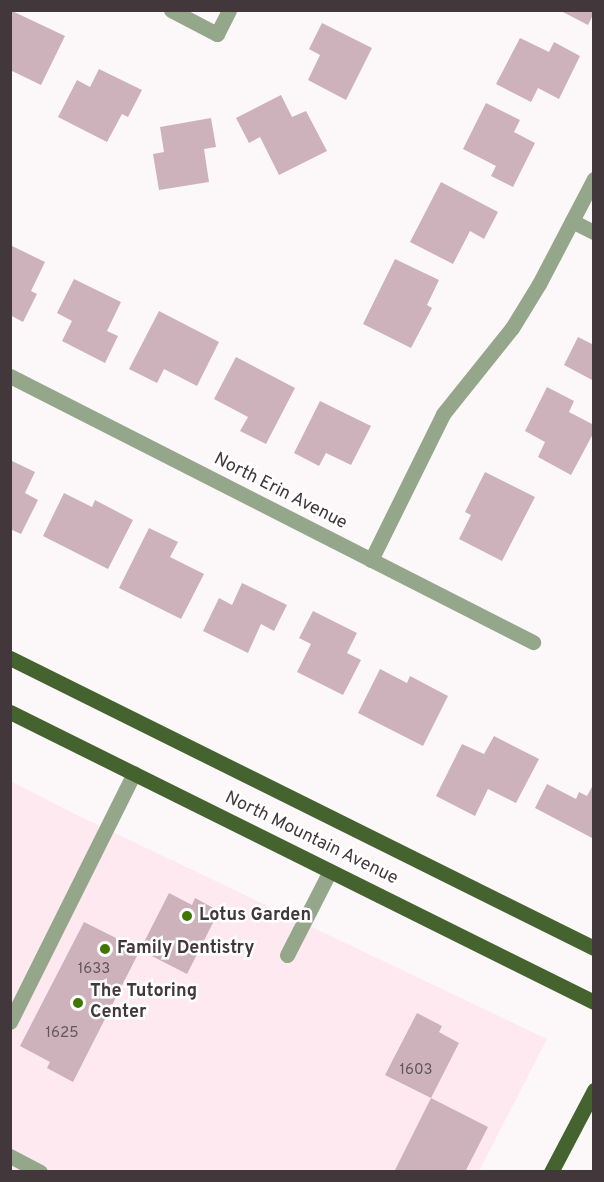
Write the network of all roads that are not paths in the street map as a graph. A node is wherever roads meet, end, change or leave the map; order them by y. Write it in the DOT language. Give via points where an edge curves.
graph roads {
  1 [pos="171,10"];
  2 [pos="229,10"];
  3 [pos="594,179"];
  4 [pos="572,221"];
  5 [pos="594,232"];
  6 [pos="10,376"];
  7 [pos="371,560"];
  8 [pos="532,642"];
  9 [pos="10,658"];
  10 [pos="10,712"];
  11 [pos="134,773"];
  12 [pos="330,871"];
  13 [pos="594,948"];
  14 [pos="287,955"];
  15 [pos="594,1002"];
  16 [pos="10,1022"];
  17 [pos="594,1090"];
  18 [pos="10,1156"];
  19 [pos="40,1172"];
  20 [pos="551,1172"];
  1 -- 2 [label="street" via="217,34"];
  3 -- 4 [label="street"];
  4 -- 5 [label="street"];
  4 -- 7 [label="street" via="512,328 443,414"];
  6 -- 7 [label="street, North Erin Avenue"];
  7 -- 8 [label="street, North Erin Avenue"];
  9 -- 13 [label="main road, North Mountain Avenue"];
  10 -- 11 [label="main road, North Mountain Avenue"];
  11 -- 12 [label="main road, North Mountain Avenue"];
  11 -- 16 [label="street"];
  12 -- 14 [label="street"];
  12 -- 15 [label="main road, North Mountain Avenue"];
  17 -- 20 [label="main road"];
  18 -- 19 [label="street"];
}
